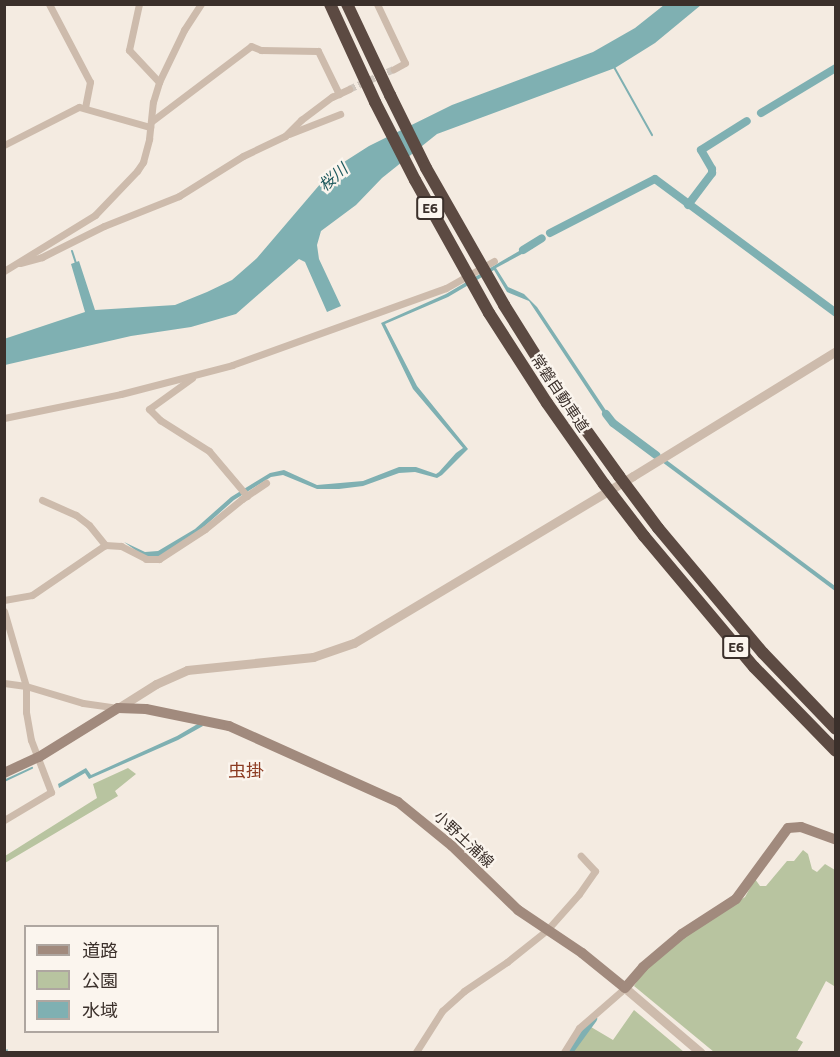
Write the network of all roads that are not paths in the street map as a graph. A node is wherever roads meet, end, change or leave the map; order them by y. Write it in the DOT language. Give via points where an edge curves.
graph roads {
  1 [pos="49,4"];
  2 [pos="139,4"];
  3 [pos="201,4"];
  4 [pos="330,4"];
  5 [pos="347,4"];
  6 [pos="377,4"];
  7 [pos="394,69"];
  8 [pos="159,82"];
  9 [pos="349,89"];
  10 [pos="339,94"];
  11 [pos="85,108"];
  12 [pos="340,114"];
  13 [pos="151,124"];
  14 [pos="285,136"];
  15 [pos="4,145"];
  16 [pos="494,261"];
  17 [pos="20,263"];
  18 [pos="4,271"];
  19 [pos="836,351"];
  20 [pos="194,376"];
  21 [pos="4,418"];
  22 [pos="266,483"];
  23 [pos="247,496"];
  24 [pos="42,500"];
  25 [pos="105,546"];
  26 [pos="4,600"];
  27 [pos="4,611"];
  28 [pos="4,683"];
  29 [pos="26,686"];
  30 [pos="118,708"];
  31 [pos="836,729"];
  32 [pos="836,751"];
  33 [pos="39,757"];
  34 [pos="4,773"];
  35 [pos="4,819"];
  36 [pos="836,840"];
  37 [pos="581,856"];
  38 [pos="547,930"];
  39 [pos="625,988"];
  40 [pos="416,1053"];
  41 [pos="564,1053"];
  42 [pos="700,1053"];
  1 -- 11 [label="street" via="90,82"];
  2 -- 8 [label="street" via="129,50"];
  3 -- 8 [label="street"];
  4 -- 32 [label="highway, 常磐自動車道 / E6, bridge" via="415,180 489,313 547,403 644,536 754,667"];
  5 -- 31 [label="highway, 常磐自動車道 / E6, bridge" via="431,177 558,391 658,528 763,653"];
  6 -- 7 [label="street" via="405,63"];
  8 -- 13 [label="street"];
  9 -- 10 [label="street"];
  10 -- 13 [label="street" via="318,51 261,50 251,46"];
  10 -- 14 [label="street"];
  11 -- 13 [label="street"];
  11 -- 15 [label="street" via="71,109"];
  12 -- 14 [label="street"];
  13 -- 17 [label="street" via="143,162 130,181 95,215"];
  14 -- 17 [label="street" via="243,156 179,196 104,226 42,257"];
  16 -- 20 [label="street" via="446,288"];
  17 -- 18 [label="street"];
  19 -- 30 [label="street" via="354,643 314,657 187,670"];
  20 -- 21 [label="street"];
  20 -- 23 [label="street" via="149,410 210,451"];
  22 -- 23 [label="street"];
  23 -- 25 [label="street" via="159,559 146,559 121,546"];
  24 -- 25 [label="street" via="76,515"];
  25 -- 26 [label="street" via="32,595"];
  27 -- 29 [label="street"];
  28 -- 29 [label="street"];
  29 -- 30 [label="street"];
  29 -- 33 [label="street" via="31,741"];
  30 -- 33 [label="main road"];
  30 -- 38 [label="main road, 小野土浦線" via="146,709 229,726 398,802 452,846 518,910"];
  33 -- 34 [label="main road"];
  33 -- 35 [label="street" via="51,792"];
  36 -- 39 [label="main road" via="801,827 788,828 736,899 682,934"];
  37 -- 38 [label="street" via="595,871"];
  38 -- 39 [label="main road, 小野土浦線"];
  38 -- 40 [label="street" via="442,1011"];
  39 -- 41 [label="street" via="579,1028"];
  39 -- 42 [label="street"];
}
